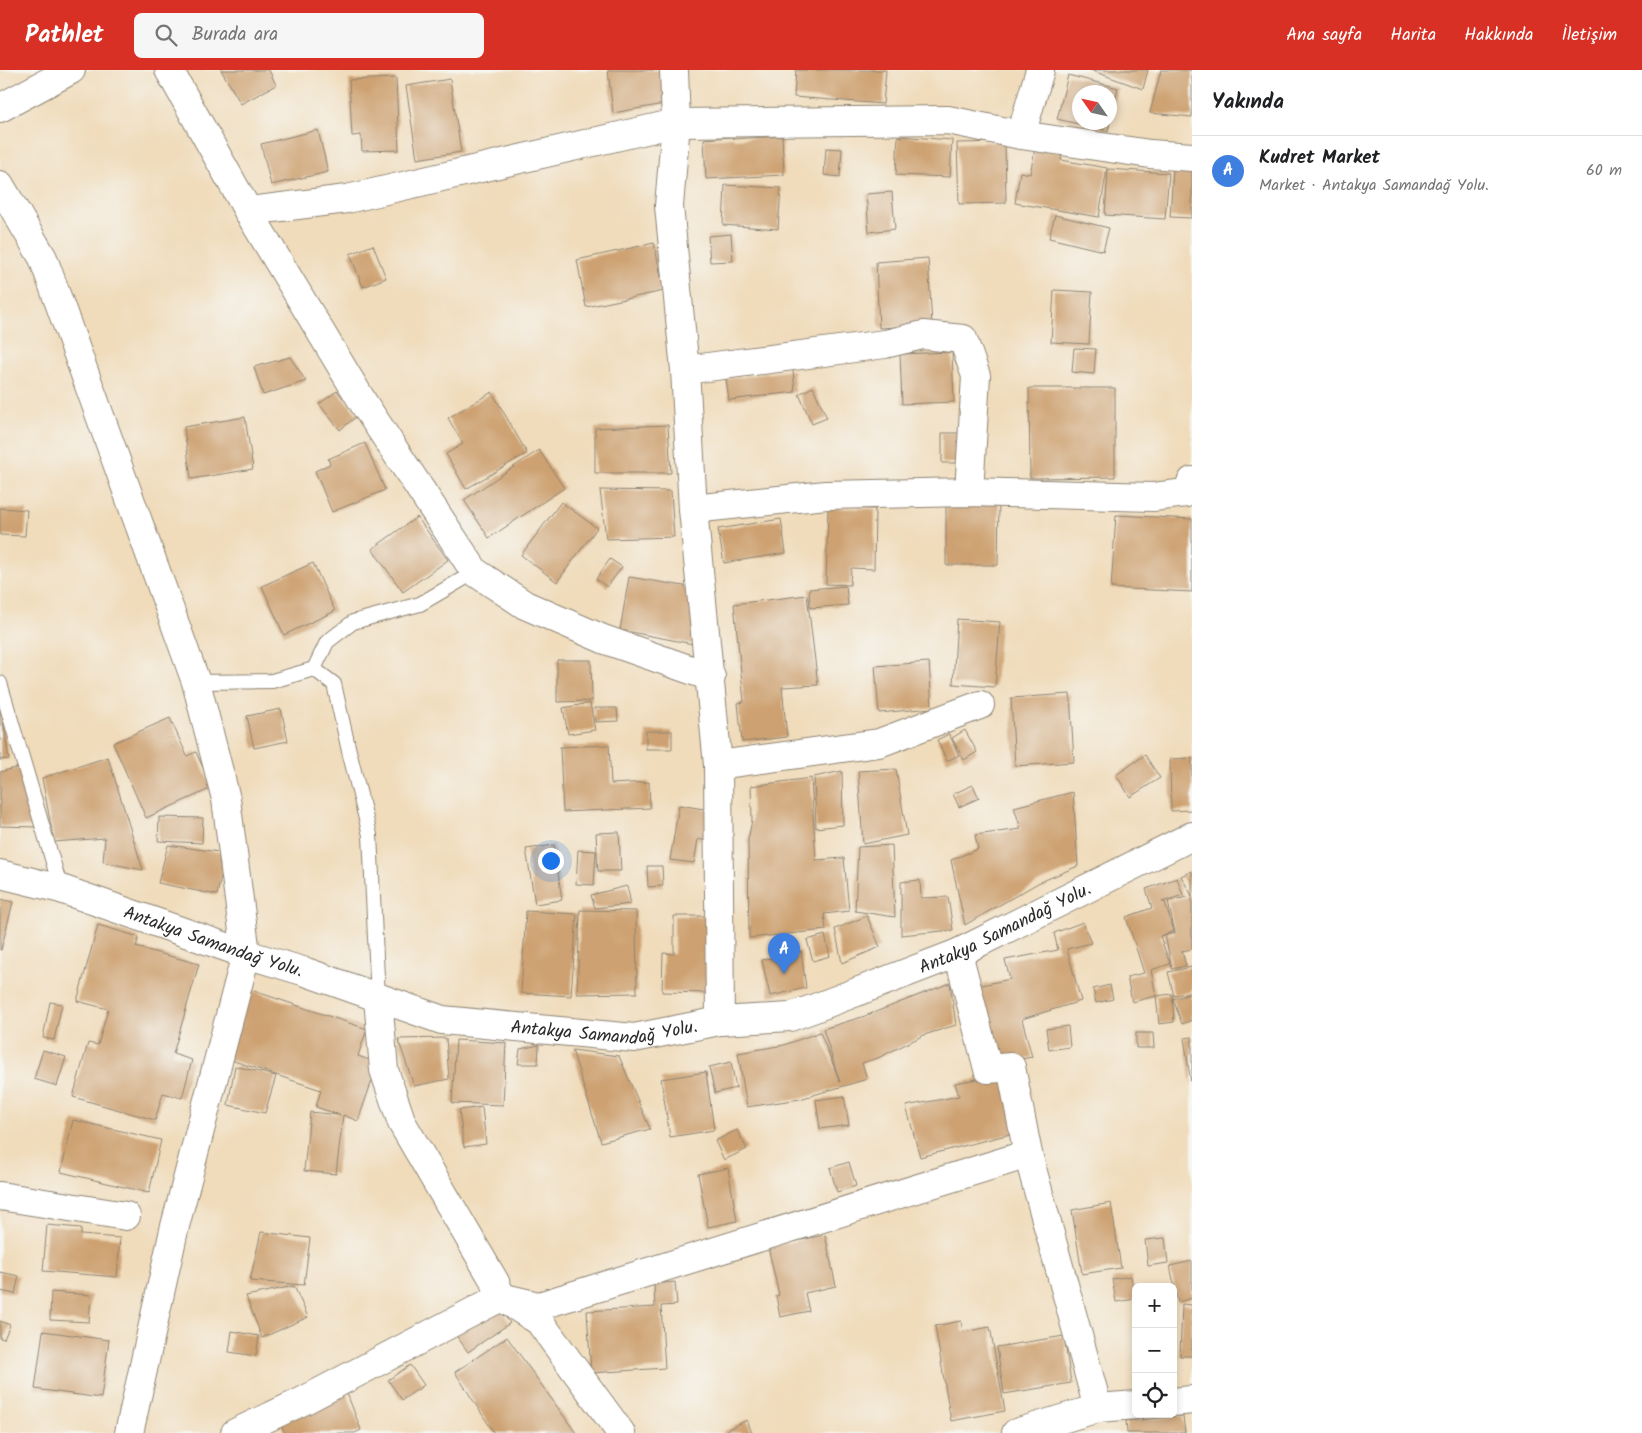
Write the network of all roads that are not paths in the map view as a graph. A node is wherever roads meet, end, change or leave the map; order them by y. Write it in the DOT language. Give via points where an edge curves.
graph roads {
  1 [pos="169,70"];
  2 [pos="674,70"];
  3 [pos="1040,70"];
  4 [pos="60,73"];
  5 [pos="0,108"];
  6 [pos="676,123"];
  7 [pos="1021,135"];
  8 [pos="1192,157"];
  9 [pos="0,185"];
  10 [pos="248,211"];
  11 [pos="685,370"];
  12 [pos="1192,482"];
  13 [pos="969,492"];
  14 [pos="693,509"];
  15 [pos="474,572"];
  16 [pos="314,668"];
  17 [pos="711,677"];
  18 [pos="196,682"];
  19 [pos="0,683"];
  20 [pos="980,705"];
  21 [pos="718,765"];
  22 [pos="1192,836"];
  23 [pos="0,874"];
  24 [pos="61,889"];
  25 [pos="958,953"];
  26 [pos="246,954"];
  27 [pos="378,998"];
  28 [pos="720,1020"];
  29 [pos="1028,1154"];
  30 [pos="0,1196"];
  31 [pos="126,1216"];
  32 [pos="501,1296"];
  33 [pos="1192,1400"];
  34 [pos="1177,1402"];
  35 [pos="1132,1405"];
  36 [pos="1098,1408"];
  37 [pos="129,1433"];
  38 [pos="235,1433"];
  39 [pos="622,1433"];
  40 [pos="1016,1433"];
  1 -- 10 [label="street"];
  2 -- 6 [label="street"];
  3 -- 7 [label="street"];
  4 -- 5 [label="street"];
  6 -- 7 [label="street" via="948,120"];
  6 -- 10 [label="street" via="347,199"];
  6 -- 11 [label="street" via="669,206"];
  7 -- 8 [label="street"];
  9 -- 18 [label="street" via="43,258"];
  10 -- 15 [label="street" via="364,404"];
  11 -- 13 [label="street" via="885,344 923,335 963,339 976,376"];
  11 -- 14 [label="street"];
  12 -- 13 [label="street" via="1186,493 1153,497"];
  13 -- 14 [label="street" via="826,495"];
  14 -- 17 [label="street"];
  15 -- 16 [label="lane" via="420,604 353,622 327,642"];
  15 -- 17 [label="street" via="525,605 603,639"];
  16 -- 18 [label="lane" via="272,681"];
  16 -- 27 [label="lane" via="334,684 370,835"];
  17 -- 21 [label="street"];
  18 -- 26 [label="street" via="226,799"];
  19 -- 24 [label="lane"];
  20 -- 21 [label="street" via="879,743"];
  21 -- 28 [label="street"];
  22 -- 25 [label="street, Antakya Samandağ Yolu."];
  23 -- 24 [label="street, Antakya Samandağ Yolu."];
  24 -- 26 [label="street, Antakya Samandağ Yolu."];
  25 -- 28 [label="street, Antakya Samandağ Yolu." via="790,1017"];
  25 -- 29 [label="street" via="988,1069 1011,1067"];
  26 -- 27 [label="street, Antakya Samandağ Yolu."];
  26 -- 37 [label="street" via="174,1230"];
  27 -- 28 [label="street, Antakya Samandağ Yolu." via="442,1020 634,1038"];
  27 -- 32 [label="street" via="384,1070 402,1123"];
  29 -- 32 [label="street" via="539,1306"];
  29 -- 36 [label="street"];
  30 -- 31 [label="street"];
  32 -- 38 [label="street" via="303,1401"];
  32 -- 39 [label="street" via="539,1320"];
  33 -- 34 [label="street"];
  35 -- 36 [label="street"];
  36 -- 40 [label="street"];
}
